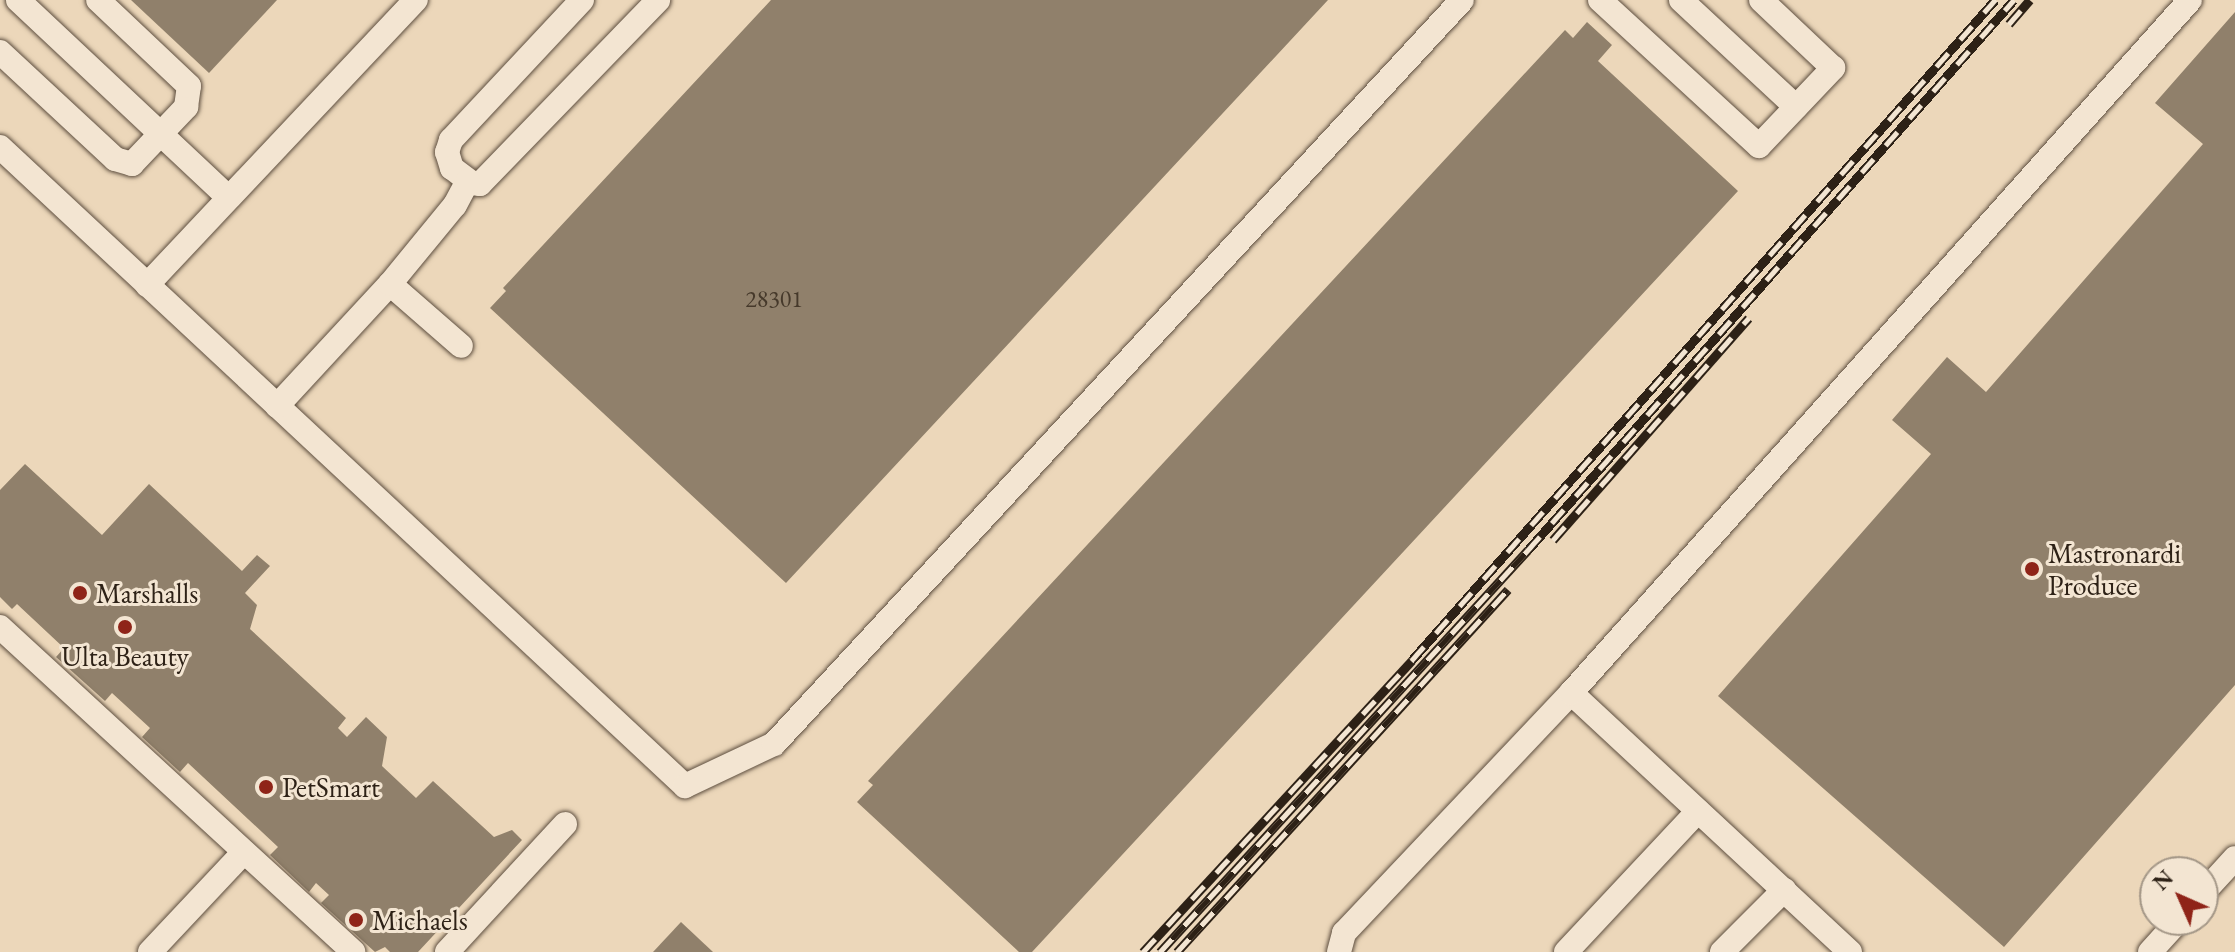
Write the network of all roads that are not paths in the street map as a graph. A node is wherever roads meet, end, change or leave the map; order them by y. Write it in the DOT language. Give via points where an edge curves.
graph roads {
  1 [pos="18,0"];
  2 [pos="98,0"];
  3 [pos="416,0"];
  4 [pos="582,0"];
  5 [pos="658,0"];
  6 [pos="1462,0"];
  7 [pos="1600,0"];
  8 [pos="1681,0"];
  9 [pos="1761,0"];
  10 [pos="2190,0"];
  11 [pos="0,52"];
  12 [pos="1796,107"];
  13 [pos="161,134"];
  14 [pos="0,147"];
  15 [pos="468,181"];
  16 [pos="229,198"];
  17 [pos="390,284"];
  18 [pos="147,285"];
  19 [pos="461,346"];
  20 [pos="277,406"];
  21 [pos="0,627"];
  22 [pos="1571,693"];
  23 [pos="1698,811"];
  24 [pos="565,824"];
  25 [pos="244,852"];
  26 [pos="2235,858"];
  27 [pos="2219,876"];
  28 [pos="1784,890"];
  29 [pos="2164,936"];
  30 [pos="150,952"];
  31 [pos="353,952"];
  32 [pos="447,952"];
  33 [pos="1339,952"];
  34 [pos="1566,952"];
  35 [pos="1722,952"];
  36 [pos="1850,952"];
  37 [pos="2150,952"];
  1 -- 13 [label="lane"];
  2 -- 13 [label="lane" via="189,86 186,107"];
  3 -- 16 [label="lane"];
  4 -- 15 [label="lane" via="451,140 447,152 452,168"];
  5 -- 15 [label="lane" via="480,184"];
  6 -- 20 [label="lane" via="774,744 685,786"];
  7 -- 12 [label="lane" via="1759,146"];
  8 -- 12 [label="lane"];
  9 -- 12 [label="lane" via="1833,68"];
  10 -- 22 [label="lane"];
  11 -- 13 [label="lane" via="115,159 132,164"];
  13 -- 16 [label="lane"];
  14 -- 18 [label="lane"];
  15 -- 17 [label="lane" via="455,205"];
  16 -- 18 [label="lane"];
  17 -- 19 [label="lane"];
  17 -- 20 [label="lane"];
  18 -- 20 [label="lane"];
  21 -- 25 [label="lane"];
  22 -- 23 [label="lane"];
  22 -- 33 [label="lane" via="1344,933"];
  23 -- 28 [label="lane"];
  23 -- 34 [label="lane"];
  24 -- 32 [label="lane"];
  25 -- 30 [label="lane"];
  25 -- 31 [label="lane"];
  26 -- 27 [label="lane"];
  28 -- 35 [label="lane"];
  28 -- 36 [label="lane"];
  29 -- 37 [label="lane"];
}
